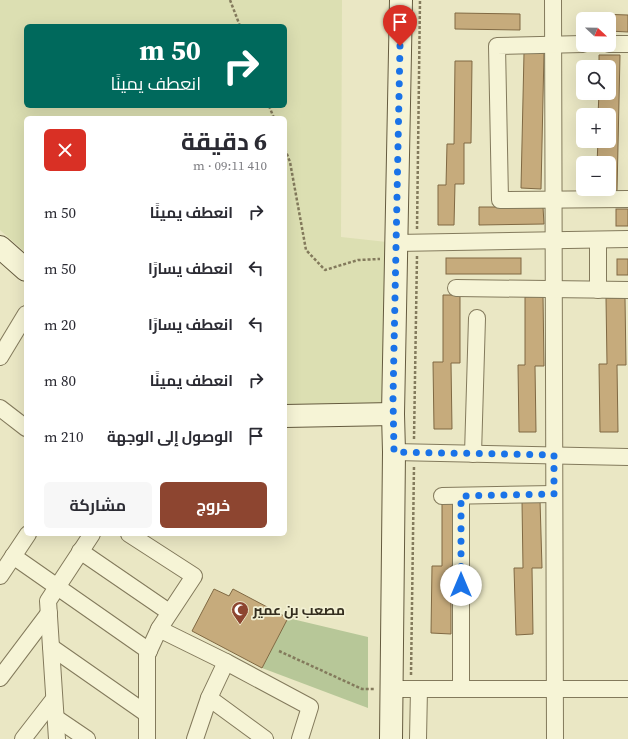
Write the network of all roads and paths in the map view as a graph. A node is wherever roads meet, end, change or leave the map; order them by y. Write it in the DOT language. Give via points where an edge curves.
graph roads {
  1 [pos="230,0"];
  2 [pos="401,0"];
  3 [pos="420,0"];
  4 [pos="553,0"];
  5 [pos="239,24"];
  6 [pos="553,44"];
  7 [pos="576,44"];
  8 [pos="616,44"];
  9 [pos="628,44"];
  10 [pos="287,154"];
  11 [pos="554,199"];
  12 [pos="628,199"];
  13 [pos="598,240"];
  14 [pos="628,240"];
  15 [pos="554,241"];
  16 [pos="417,243"];
  17 [pos="0,247"];
  18 [pos="396,250"];
  19 [pos="24,268"];
  20 [pos="456,288"];
  21 [pos="554,289"];
  22 [pos="598,290"];
  23 [pos="628,290"];
  24 [pos="24,317"];
  25 [pos="477,318"];
  26 [pos="0,357"];
  27 [pos="0,408"];
  28 [pos="393,414"];
  29 [pos="287,416"];
  30 [pos="24,422"];
  31 [pos="404,452"];
  32 [pos="473,454"];
  33 [pos="554,455"];
  34 [pos="628,457"];
  35 [pos="554,494"];
  36 [pos="442,496"];
  37 [pos="461,496"];
  38 [pos="27,536"];
  39 [pos="91,536"];
  40 [pos="132,536"];
  41 [pos="80,552"];
  42 [pos="13,556"];
  43 [pos="0,576"];
  44 [pos="57,587"];
  45 [pos="169,612"];
  46 [pos="49,613"];
  47 [pos="159,629"];
  48 [pos="51,647"];
  49 [pos="149,651"];
  50 [pos="279,652"];
  51 [pos="226,662"];
  52 [pos="0,678"];
  53 [pos="407,689"];
  54 [pos="461,689"];
  55 [pos="555,689"];
  56 [pos="628,689"];
  57 [pos="209,698"];
  58 [pos="54,699"];
  59 [pos="147,714"];
  60 [pos="56,718"];
  61 [pos="23,739"];
  62 [pos="57,739"];
  63 [pos="87,739"];
  64 [pos="147,739"];
  65 [pos="195,739"];
  66 [pos="265,739"];
  67 [pos="300,739"];
  68 [pos="391,739"];
  69 [pos="418,739"];
  70 [pos="555,739"];
  1 -- 5 [label="path"];
  2 -- 18 [label="main road"];
  3 -- 16 [label="path"];
  4 -- 6 [label="street"];
  6 -- 7 [label="street"];
  6 -- 11 [label="street"];
  6 -- 11 [label="street" via="497,46 500,200"];
  8 -- 9 [label="street"];
  10 -- 18 [label="path" via="306,250 325,270"];
  11 -- 12 [label="street"];
  11 -- 15 [label="street"];
  13 -- 14 [label="street"];
  13 -- 15 [label="street"];
  13 -- 22 [label="street"];
  15 -- 16 [label="street"];
  15 -- 21 [label="street"];
  16 -- 18 [label="street"];
  16 -- 31 [label="path"];
  17 -- 19 [label="main road"];
  18 -- 28 [label="main road"];
  20 -- 21 [label="street"];
  21 -- 22 [label="street"];
  21 -- 33 [label="street"];
  22 -- 23 [label="street"];
  24 -- 26 [label="street"];
  25 -- 32 [label="street"];
  27 -- 30 [label="street"];
  28 -- 29 [label="main road"];
  28 -- 31 [label="main road"];
  31 -- 32 [label="street"];
  31 -- 53 [label="main road"];
  31 -- 53 [label="path"];
  32 -- 33 [label="street"];
  33 -- 34 [label="street"];
  33 -- 35 [label="street"];
  35 -- 37 [label="street"];
  35 -- 55 [label="street"];
  36 -- 37 [label="street"];
  37 -- 54 [label="street"];
  38 -- 42 [label="street"];
  39 -- 41 [label="street"];
  40 -- 45 [label="street" via="194,576"];
  41 -- 44 [label="street"];
  41 -- 45 [label="street"];
  42 -- 43 [label="street"];
  42 -- 44 [label="street"];
  44 -- 46 [label="street" via="48,601"];
  44 -- 49 [label="street"];
  45 -- 47 [label="street"];
  46 -- 48 [label="street"];
  46 -- 52 [label="street"];
  47 -- 49 [label="street"];
  47 -- 51 [label="street"];
  48 -- 58 [label="street"];
  48 -- 59 [label="street"];
  49 -- 59 [label="street"];
  50 -- 53 [label="path" via="362,689"];
  51 -- 57 [label="street"];
  51 -- 67 [label="street" via="310,707"];
  53 -- 54 [label="street"];
  53 -- 68 [label="main road"];
  53 -- 69 [label="street"];
  54 -- 55 [label="street"];
  55 -- 56 [label="street"];
  55 -- 70 [label="street"];
  57 -- 65 [label="street"];
  57 -- 66 [label="street"];
  58 -- 60 [label="street"];
  58 -- 61 [label="street"];
  59 -- 64 [label="street"];
  60 -- 62 [label="street"];
  60 -- 63 [label="street"];
}
